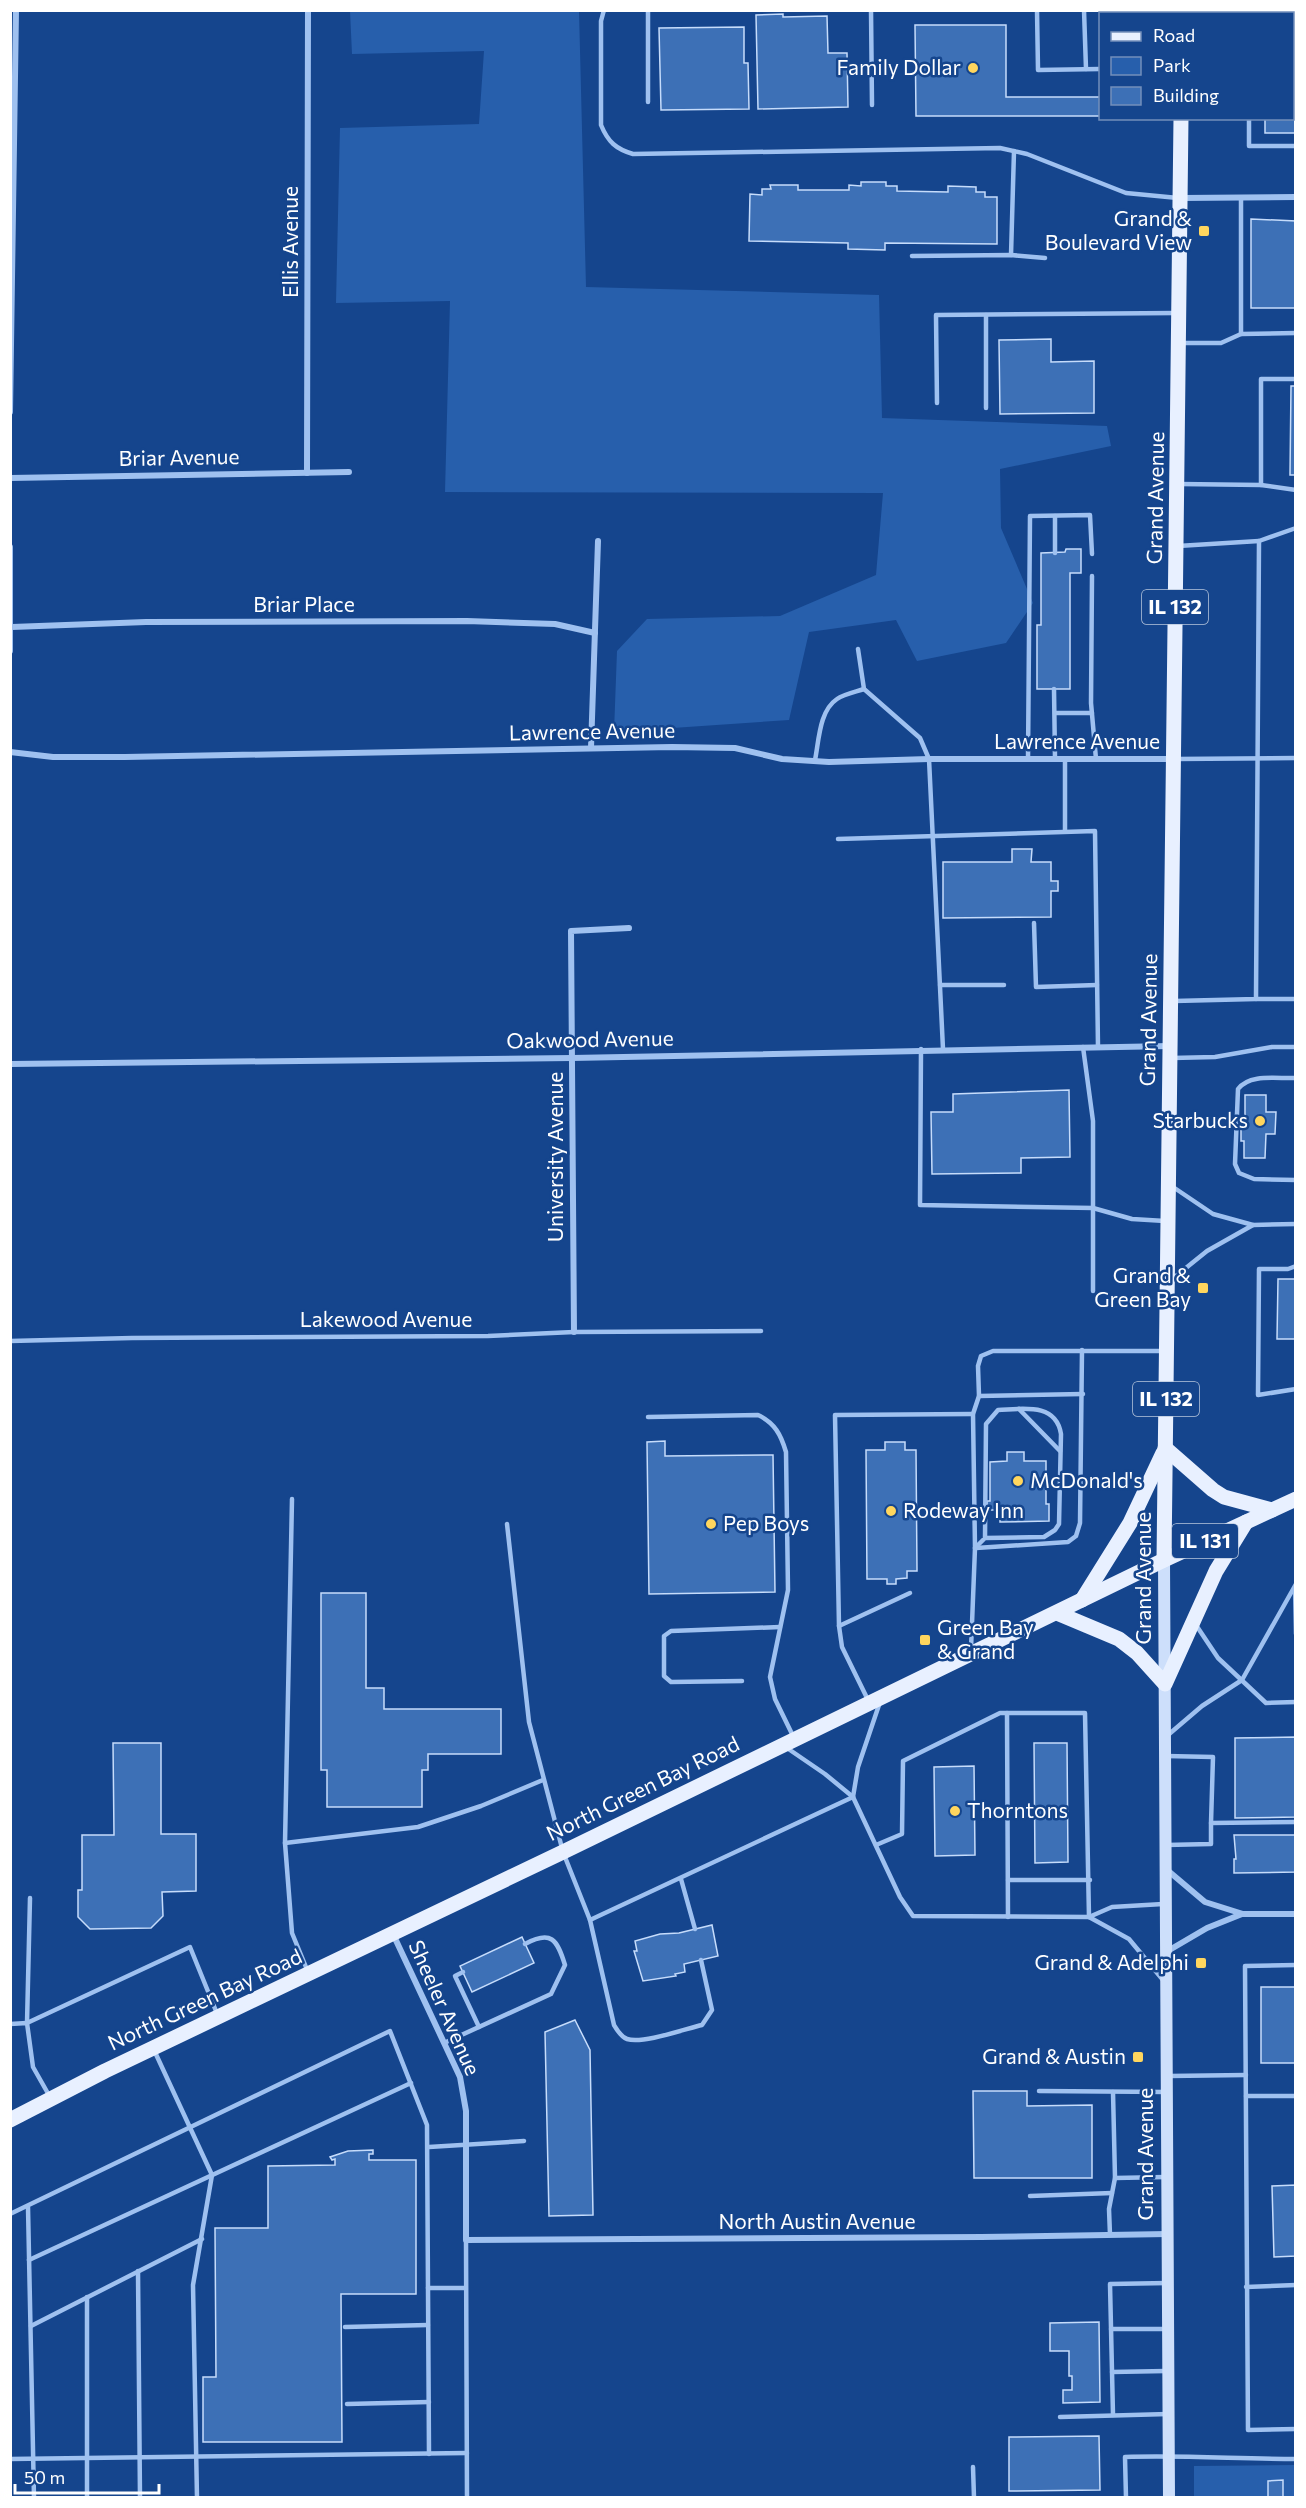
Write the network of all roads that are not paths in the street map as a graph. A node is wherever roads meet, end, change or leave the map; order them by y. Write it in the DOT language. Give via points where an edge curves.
graph roads {
  1 [pos="16,10"];
  2 [pos="308,10"];
  3 [pos="604,10"];
  4 [pos="648,10"];
  5 [pos="870,10"];
  6 [pos="1037,10"];
  7 [pos="1084,10"];
  8 [pos="1086,69"];
  9 [pos="1099,69"];
  10 [pos="648,102"];
  11 [pos="872,105"];
  12 [pos="1181,120"];
  13 [pos="1249,120"];
  14 [pos="1296,146"];
  15 [pos="1014,151"];
  16 [pos="1296,197"];
  17 [pos="1180,198"];
  18 [pos="1241,198"];
  19 [pos="1011,255"];
  20 [pos="912,256"];
  21 [pos="1045,258"];
  22 [pos="1179,313"];
  23 [pos="986,315"];
  24 [pos="1296,333"];
  25 [pos="1241,334"];
  26 [pos="1179,343"];
  27 [pos="1296,379"];
  28 [pos="937,403"];
  29 [pos="986,408"];
  30 [pos="10,412"];
  31 [pos="349,472"];
  32 [pos="307,473"];
  33 [pos="10,478"];
  34 [pos="1177,484"];
  35 [pos="1261,485"];
  36 [pos="1296,490"];
  37 [pos="1055,516"];
  38 [pos="1296,528"];
  39 [pos="598,541"];
  40 [pos="1259,541"];
  41 [pos="1176,546"];
  42 [pos="10,547"];
  43 [pos="1055,553"];
  44 [pos="1092,554"];
  45 [pos="1092,576"];
  46 [pos="12,627"];
  47 [pos="595,633"];
  48 [pos="858,649"];
  49 [pos="10,651"];
  50 [pos="1054,688"];
  51 [pos="864,689"];
  52 [pos="1054,713"];
  53 [pos="1092,713"];
  54 [pos="591,748"];
  55 [pos="10,752"];
  56 [pos="1256,758"];
  57 [pos="1296,758"];
  58 [pos="930,759"];
  59 [pos="1028,759"];
  60 [pos="1055,759"];
  61 [pos="1065,759"];
  62 [pos="1096,759"];
  63 [pos="1174,759"];
  64 [pos="816,760"];
  65 [pos="1065,831"];
  66 [pos="933,836"];
  67 [pos="838,839"];
  68 [pos="1034,924"];
  69 [pos="629,928"];
  70 [pos="1004,984"];
  71 [pos="940,985"];
  72 [pos="1097,985"];
  73 [pos="1256,999"];
  74 [pos="1296,999"];
  75 [pos="1170,1001"];
  76 [pos="1083,1047"];
  77 [pos="1098,1047"];
  78 [pos="1296,1047"];
  79 [pos="921,1049"];
  80 [pos="943,1049"];
  81 [pos="1170,1052"];
  82 [pos="572,1058"];
  83 [pos="10,1064"];
  84 [pos="1296,1078"];
  85 [pos="1296,1180"];
  86 [pos="1168,1183"];
  87 [pos="1093,1208"];
  88 [pos="1168,1221"];
  89 [pos="1296,1224"];
  90 [pos="1253,1225"];
  91 [pos="1296,1266"];
  92 [pos="1167,1283"];
  93 [pos="1093,1291"];
  94 [pos="761,1331"];
  95 [pos="574,1332"];
  96 [pos="10,1341"];
  97 [pos="1082,1350"];
  98 [pos="1166,1351"];
  99 [pos="1296,1389"];
  100 [pos="1083,1394"];
  101 [pos="979,1396"];
  102 [pos="1019,1409"];
  103 [pos="973,1414"];
  104 [pos="648,1417"];
  105 [pos="1165,1448"];
  106 [pos="1060,1451"];
  107 [pos="292,1499"];
  108 [pos="1296,1500"];
  109 [pos="1272,1510"];
  110 [pos="1246,1522"];
  111 [pos="507,1524"];
  112 [pos="985,1538"];
  113 [pos="975,1548"];
  114 [pos="1164,1560"];
  115 [pos="1295,1585"];
  116 [pos="910,1593"];
  117 [pos="1082,1601"];
  118 [pos="1057,1613"];
  119 [pos="1194,1622"];
  120 [pos="839,1626"];
  121 [pos="780,1627"];
  122 [pos="1296,1634"];
  123 [pos="971,1654"];
  124 [pos="1242,1680"];
  125 [pos="742,1681"];
  126 [pos="1165,1683"];
  127 [pos="875,1700"];
  128 [pos="1296,1702"];
  129 [pos="1007,1713"];
  130 [pos="1166,1737"];
  131 [pos="788,1741"];
  132 [pos="1166,1756"];
  133 [pos="543,1780"];
  134 [pos="854,1797"];
  135 [pos="1296,1822"];
  136 [pos="1211,1823"];
  137 [pos="285,1843"];
  138 [pos="876,1845"];
  139 [pos="1166,1845"];
  140 [pos="563,1852"];
  141 [pos="1166,1868"];
  142 [pos="681,1879"];
  143 [pos="1008,1880"];
  144 [pos="1090,1880"];
  145 [pos="30,1898"];
  146 [pos="1166,1904"];
  147 [pos="1243,1914"];
  148 [pos="1296,1914"];
  149 [pos="1008,1917"];
  150 [pos="1089,1917"];
  151 [pos="590,1920"];
  152 [pos="695,1929"];
  153 [pos="393,1934"];
  154 [pos="525,1944"];
  155 [pos="1166,1952"];
  156 [pos="701,1960"];
  157 [pos="1296,1965"];
  158 [pos="464,1972"];
  159 [pos="309,1974"];
  160 [pos="1166,1984"];
  161 [pos="219,2018"];
  162 [pos="27,2023"];
  163 [pos="10,2024"];
  164 [pos="478,2027"];
  165 [pos="444,2043"];
  166 [pos="154,2048"];
  167 [pos="1246,2075"];
  168 [pos="1166,2076"];
  169 [pos="411,2084"];
  170 [pos="1039,2091"];
  171 [pos="1113,2092"];
  172 [pos="1167,2092"];
  173 [pos="1246,2096"];
  174 [pos="1296,2096"];
  175 [pos="51,2098"];
  176 [pos="10,2120"];
  177 [pos="190,2127"];
  178 [pos="524,2141"];
  179 [pos="466,2145"];
  180 [pos="429,2147"];
  181 [pos="212,2175"];
  182 [pos="1167,2177"];
  183 [pos="1114,2178"];
  184 [pos="1112,2193"];
  185 [pos="1030,2196"];
  186 [pos="28,2207"];
  187 [pos="10,2214"];
  188 [pos="1167,2234"];
  189 [pos="1110,2235"];
  190 [pos="202,2239"];
  191 [pos="466,2240"];
  192 [pos="29,2260"];
  193 [pos="138,2271"];
  194 [pos="1168,2283"];
  195 [pos="1296,2285"];
  196 [pos="1245,2287"];
  197 [pos="428,2288"];
  198 [pos="465,2288"];
  199 [pos="87,2298"];
  200 [pos="428,2325"];
  201 [pos="31,2326"];
  202 [pos="345,2327"];
  203 [pos="1111,2329"];
  204 [pos="1168,2329"];
  205 [pos="1168,2371"];
  206 [pos="1112,2372"];
  207 [pos="429,2402"];
  208 [pos="347,2404"];
  209 [pos="1168,2414"];
  210 [pos="1113,2415"];
  211 [pos="1060,2417"];
  212 [pos="1296,2429"];
  213 [pos="467,2453"];
  214 [pos="429,2454"];
  215 [pos="1169,2456"];
  216 [pos="196,2457"];
  217 [pos="87,2458"];
  218 [pos="139,2458"];
  219 [pos="10,2459"];
  220 [pos="33,2459"];
  221 [pos="1296,2459"];
  222 [pos="973,2467"];
  223 [pos="33,2498"];
  224 [pos="87,2498"];
  225 [pos="140,2498"];
  226 [pos="197,2498"];
  227 [pos="467,2498"];
  228 [pos="974,2498"];
  229 [pos="1126,2498"];
  230 [pos="1169,2498"];
  1 -- 30 [label="street"];
  2 -- 32 [label="street, Ellis Avenue"];
  3 -- 15 [label="lane" via="601,125 606,138 618,149 633,154 1000,148"];
  4 -- 10 [label="lane"];
  5 -- 11 [label="lane"];
  6 -- 8 [label="lane" via="1038,70"];
  7 -- 8 [label="lane"];
  8 -- 9 [label="lane"];
  12 -- 17 [label="main road, Grand Avenue / IL 132"];
  13 -- 14 [label="lane" via="1249,146"];
  15 -- 17 [label="lane" via="1126,193"];
  15 -- 19 [label="lane"];
  16 -- 18 [label="street"];
  17 -- 18 [label="street"];
  17 -- 22 [label="main road, Grand Avenue / IL 132"];
  18 -- 25 [label="lane"];
  19 -- 20 [label="lane"];
  19 -- 21 [label="lane"];
  22 -- 23 [label="lane"];
  22 -- 26 [label="main road, Grand Avenue / IL 132"];
  23 -- 28 [label="lane" via="936,315"];
  23 -- 29 [label="lane"];
  24 -- 25 [label="lane"];
  25 -- 26 [label="lane" via="1221,343"];
  26 -- 34 [label="main road, Grand Avenue / IL 132"];
  27 -- 35 [label="lane" via="1261,379"];
  31 -- 32 [label="street, Briar Avenue"];
  32 -- 33 [label="street, Briar Avenue"];
  34 -- 35 [label="lane"];
  34 -- 41 [label="main road, Grand Avenue / IL 132"];
  35 -- 36 [label="lane"];
  37 -- 43 [label="lane"];
  37 -- 44 [label="lane" via="1090,515"];
  37 -- 59 [label="lane" via="1030,516"];
  38 -- 40 [label="lane"];
  39 -- 47 [label="street"];
  40 -- 41 [label="lane"];
  40 -- 56 [label="lane"];
  41 -- 63 [label="main road, Grand Avenue / IL 132"];
  42 -- 46 [label="street"];
  45 -- 53 [label="lane"];
  46 -- 47 [label="street, Briar Place" via="146,622 468,621 555,624"];
  46 -- 49 [label="street"];
  47 -- 54 [label="street"];
  48 -- 51 [label="lane"];
  50 -- 52 [label="lane"];
  51 -- 58 [label="lane" via="920,738"];
  51 -- 64 [label="lane" via="830,705 822,723"];
  52 -- 53 [label="lane"];
  52 -- 60 [label="lane"];
  53 -- 62 [label="lane"];
  54 -- 55 [label="street, Lawrence Avenue" via="125,757 53,757"];
  54 -- 64 [label="street, Lawrence Avenue" via="735,748 782,759"];
  56 -- 57 [label="lane"];
  56 -- 63 [label="lane"];
  56 -- 73 [label="lane"];
  58 -- 59 [label="street, Lawrence Avenue"];
  58 -- 64 [label="street, Lawrence Avenue"];
  58 -- 66 [label="lane"];
  59 -- 60 [label="street, Lawrence Avenue"];
  60 -- 61 [label="street, Lawrence Avenue"];
  61 -- 62 [label="street, Lawrence Avenue"];
  61 -- 65 [label="lane"];
  62 -- 63 [label="street, Lawrence Avenue"];
  63 -- 75 [label="main road, Grand Avenue / IL 132"];
  65 -- 66 [label="lane"];
  65 -- 72 [label="lane" via="1095,831"];
  66 -- 67 [label="lane"];
  66 -- 71 [label="lane"];
  68 -- 72 [label="lane" via="1036,987"];
  69 -- 82 [label="street, University Avenue" via="571,931"];
  70 -- 71 [label="lane"];
  71 -- 80 [label="lane"];
  72 -- 77 [label="lane"];
  73 -- 74 [label="lane"];
  73 -- 75 [label="lane"];
  75 -- 81 [label="main road, Grand Avenue / IL 132"];
  76 -- 77 [label="street, Oakwood Avenue"];
  76 -- 80 [label="street, Oakwood Avenue"];
  76 -- 87 [label="lane" via="1093,1121"];
  77 -- 81 [label="street, Oakwood Avenue"];
  78 -- 81 [label="lane" via="1215,1057"];
  79 -- 80 [label="street, Oakwood Avenue"];
  79 -- 82 [label="street, Oakwood Avenue"];
  79 -- 87 [label="lane" via="920,1205"];
  81 -- 86 [label="main road, Grand Avenue / IL 132"];
  82 -- 83 [label="street, Oakwood Avenue"];
  82 -- 95 [label="street, University Avenue"];
  84 -- 85 [label="lane" via="1257,1079 1238,1089 1235,1164 1239,1173 1254,1179"];
  86 -- 88 [label="main road, Grand Avenue / IL 132"];
  86 -- 90 [label="lane" via="1213,1214"];
  87 -- 88 [label="lane" via="1132,1220"];
  87 -- 93 [label="lane"];
  88 -- 92 [label="main road, Grand Avenue / IL 132"];
  89 -- 90 [label="lane"];
  90 -- 92 [label="lane" via="1207,1251"];
  91 -- 99 [label="lane" via="1258,1269 1258,1395"];
  92 -- 98 [label="main road, Grand Avenue / IL 132"];
  94 -- 95 [label="lane, Lakewood Avenue"];
  95 -- 96 [label="lane, Lakewood Avenue"];
  97 -- 98 [label="lane"];
  97 -- 100 [label="lane"];
  97 -- 101 [label="lane" via="986,1353 978,1366"];
  98 -- 105 [label="main road, Grand Avenue / IL 132"];
  100 -- 101 [label="lane"];
  100 -- 113 [label="lane" via="1080,1523 1076,1536 1068,1542"];
  101 -- 103 [label="lane"];
  102 -- 106 [label="lane"];
  102 -- 106 [label="lane" via="1039,1409 1057,1420"];
  102 -- 112 [label="lane" via="998,1410 986,1424"];
  103 -- 113 [label="lane"];
  103 -- 120 [label="lane" via="835,1415"];
  104 -- 121 [label="lane" via="758,1415 776,1428 786,1452 788,1590"];
  105 -- 109 [label="main road" via="1224,1497"];
  105 -- 114 [label="main road, Grand Avenue / IL 132"];
  105 -- 117 [label="main road" via="1130,1523"];
  106 -- 112 [label="lane" via="1059,1524 1055,1530 1044,1537"];
  107 -- 137 [label="lane"];
  108 -- 109 [label="main road, North Green Bay Road / IL 131"];
  109 -- 110 [label="main road, North Green Bay Road / IL 131"];
  110 -- 114 [label="main road, North Green Bay Road / IL 131"];
  110 -- 119 [label="main road" via="1216,1571"];
  111 -- 133 [label="lane" via="529,1722"];
  112 -- 113 [label="lane"];
  113 -- 123 [label="lane"];
  114 -- 117 [label="main road, North Green Bay Road"];
  114 -- 126 [label="main road, Grand Avenue"];
  115 -- 122 [label="lane"];
  115 -- 124 [label="lane"];
  116 -- 120 [label="lane"];
  117 -- 118 [label="main road, North Green Bay Road"];
  118 -- 123 [label="main road, North Green Bay Road"];
  118 -- 126 [label="main road" via="1119,1639"];
  119 -- 124 [label="lane" via="1218,1658"];
  119 -- 126 [label="main road"];
  120 -- 127 [label="lane" via="842,1647"];
  121 -- 125 [label="lane" via="671,1631 664,1636 664,1676 671,1682"];
  121 -- 131 [label="lane" via="770,1677"];
  123 -- 127 [label="main road, North Green Bay Road"];
  124 -- 128 [label="lane" via="1266,1703"];
  124 -- 130 [label="lane" via="1202,1706"];
  126 -- 130 [label="main road, Grand Avenue"];
  127 -- 131 [label="main road, North Green Bay Road"];
  127 -- 134 [label="lane"];
  129 -- 138 [label="lane" via="903,1761 902,1834"];
  129 -- 143 [label="lane"];
  129 -- 144 [label="lane" via="1084,1713"];
  130 -- 132 [label="main road, Grand Avenue"];
  131 -- 134 [label="lane"];
  131 -- 140 [label="main road, North Green Bay Road"];
  132 -- 136 [label="lane" via="1213,1757"];
  132 -- 139 [label="main road, Grand Avenue"];
  133 -- 137 [label="lane" via="418,1827"];
  133 -- 140 [label="lane"];
  134 -- 138 [label="lane"];
  134 -- 142 [label="lane"];
  135 -- 136 [label="lane"];
  136 -- 139 [label="lane" via="1211,1844"];
  137 -- 159 [label="lane" via="292,1933"];
  138 -- 149 [label="lane" via="913,1916"];
  139 -- 141 [label="main road, Grand Avenue"];
  140 -- 151 [label="lane"];
  140 -- 153 [label="main road, North Green Bay Road"];
  141 -- 146 [label="main road, Grand Avenue"];
  141 -- 147 [label="street" via="1205,1902"];
  142 -- 151 [label="lane"];
  142 -- 152 [label="lane"];
  143 -- 144 [label="lane"];
  143 -- 149 [label="lane"];
  144 -- 150 [label="lane"];
  145 -- 162 [label="lane"];
  146 -- 150 [label="lane" via="1112,1907"];
  146 -- 155 [label="main road, Grand Avenue"];
  147 -- 148 [label="street"];
  147 -- 155 [label="street"];
  149 -- 150 [label="lane"];
  150 -- 160 [label="lane" via="1129,1939"];
  151 -- 156 [label="lane" via="614,2025 623,2038 652,2037 702,2025 712,2010"];
  153 -- 159 [label="main road, North Green Bay Road"];
  153 -- 165 [label="street, Sheeler Avenue"];
  154 -- 164 [label="lane" via="546,1936 560,1949 565,1965 551,1994"];
  155 -- 160 [label="main road, Grand Avenue"];
  157 -- 167 [label="lane" via="1245,1966"];
  158 -- 164 [label="lane" via="456,1976"];
  159 -- 161 [label="main road, North Green Bay Road"];
  160 -- 168 [label="main road, Grand Avenue"];
  161 -- 162 [label="lane" via="190,1947"];
  161 -- 166 [label="main road, North Green Bay Road"];
  162 -- 163 [label="lane"];
  162 -- 175 [label="lane" via="33,2067"];
  164 -- 165 [label="lane"];
  165 -- 179 [label="street, Sheeler Avenue" via="460,2077"];
  166 -- 175 [label="main road, North Green Bay Road"];
  166 -- 177 [label="lane"];
  167 -- 168 [label="lane"];
  167 -- 173 [label="lane"];
  168 -- 172 [label="main road, Grand Avenue"];
  169 -- 177 [label="lane" via="390,2031"];
  169 -- 180 [label="lane" via="427,2125"];
  169 -- 181 [label="lane"];
  170 -- 171 [label="lane"];
  171 -- 172 [label="lane"];
  171 -- 183 [label="lane"];
  172 -- 182 [label="main road, Grand Avenue"];
  173 -- 174 [label="lane"];
  173 -- 196 [label="lane"];
  175 -- 176 [label="main road, North Green Bay Road"];
  177 -- 181 [label="lane"];
  177 -- 186 [label="lane"];
  178 -- 179 [label="lane"];
  179 -- 180 [label="lane"];
  179 -- 191 [label="street, Sheeler Avenue"];
  180 -- 197 [label="lane"];
  181 -- 190 [label="lane"];
  181 -- 192 [label="lane"];
  182 -- 183 [label="lane"];
  182 -- 188 [label="main road, Grand Avenue"];
  183 -- 184 [label="lane"];
  184 -- 185 [label="lane"];
  184 -- 189 [label="lane"];
  186 -- 187 [label="lane"];
  186 -- 192 [label="lane"];
  188 -- 189 [label="street, North Austin Avenue"];
  188 -- 194 [label="main road, Grand Avenue"];
  189 -- 191 [label="street, North Austin Avenue"];
  190 -- 193 [label="lane"];
  190 -- 216 [label="lane" via="193,2285"];
  191 -- 198 [label="lane"];
  192 -- 201 [label="lane"];
  193 -- 199 [label="lane"];
  193 -- 218 [label="lane"];
  194 -- 203 [label="lane" via="1110,2284"];
  194 -- 204 [label="main road, Grand Avenue"];
  195 -- 196 [label="lane"];
  196 -- 212 [label="lane" via="1248,2430"];
  197 -- 198 [label="lane"];
  197 -- 200 [label="lane"];
  198 -- 213 [label="lane"];
  199 -- 201 [label="lane"];
  199 -- 217 [label="lane"];
  200 -- 202 [label="lane"];
  200 -- 207 [label="lane"];
  201 -- 220 [label="lane"];
  203 -- 204 [label="lane"];
  203 -- 206 [label="lane"];
  204 -- 205 [label="main road, Grand Avenue"];
  205 -- 206 [label="lane"];
  205 -- 209 [label="main road, Grand Avenue"];
  206 -- 210 [label="lane"];
  207 -- 208 [label="lane"];
  207 -- 214 [label="lane"];
  209 -- 210 [label="lane"];
  209 -- 215 [label="main road, Grand Avenue"];
  210 -- 211 [label="lane"];
  213 -- 214 [label="lane"];
  213 -- 227 [label="lane"];
  214 -- 216 [label="lane"];
  215 -- 221 [label="lane"];
  215 -- 229 [label="lane" via="1125,2457"];
  215 -- 230 [label="main road, Grand Avenue"];
  216 -- 218 [label="lane"];
  216 -- 226 [label="lane"];
  217 -- 218 [label="lane"];
  217 -- 220 [label="lane"];
  217 -- 224 [label="lane"];
  218 -- 225 [label="lane"];
  219 -- 220 [label="lane"];
  220 -- 223 [label="lane"];
  222 -- 228 [label="lane"];
}
